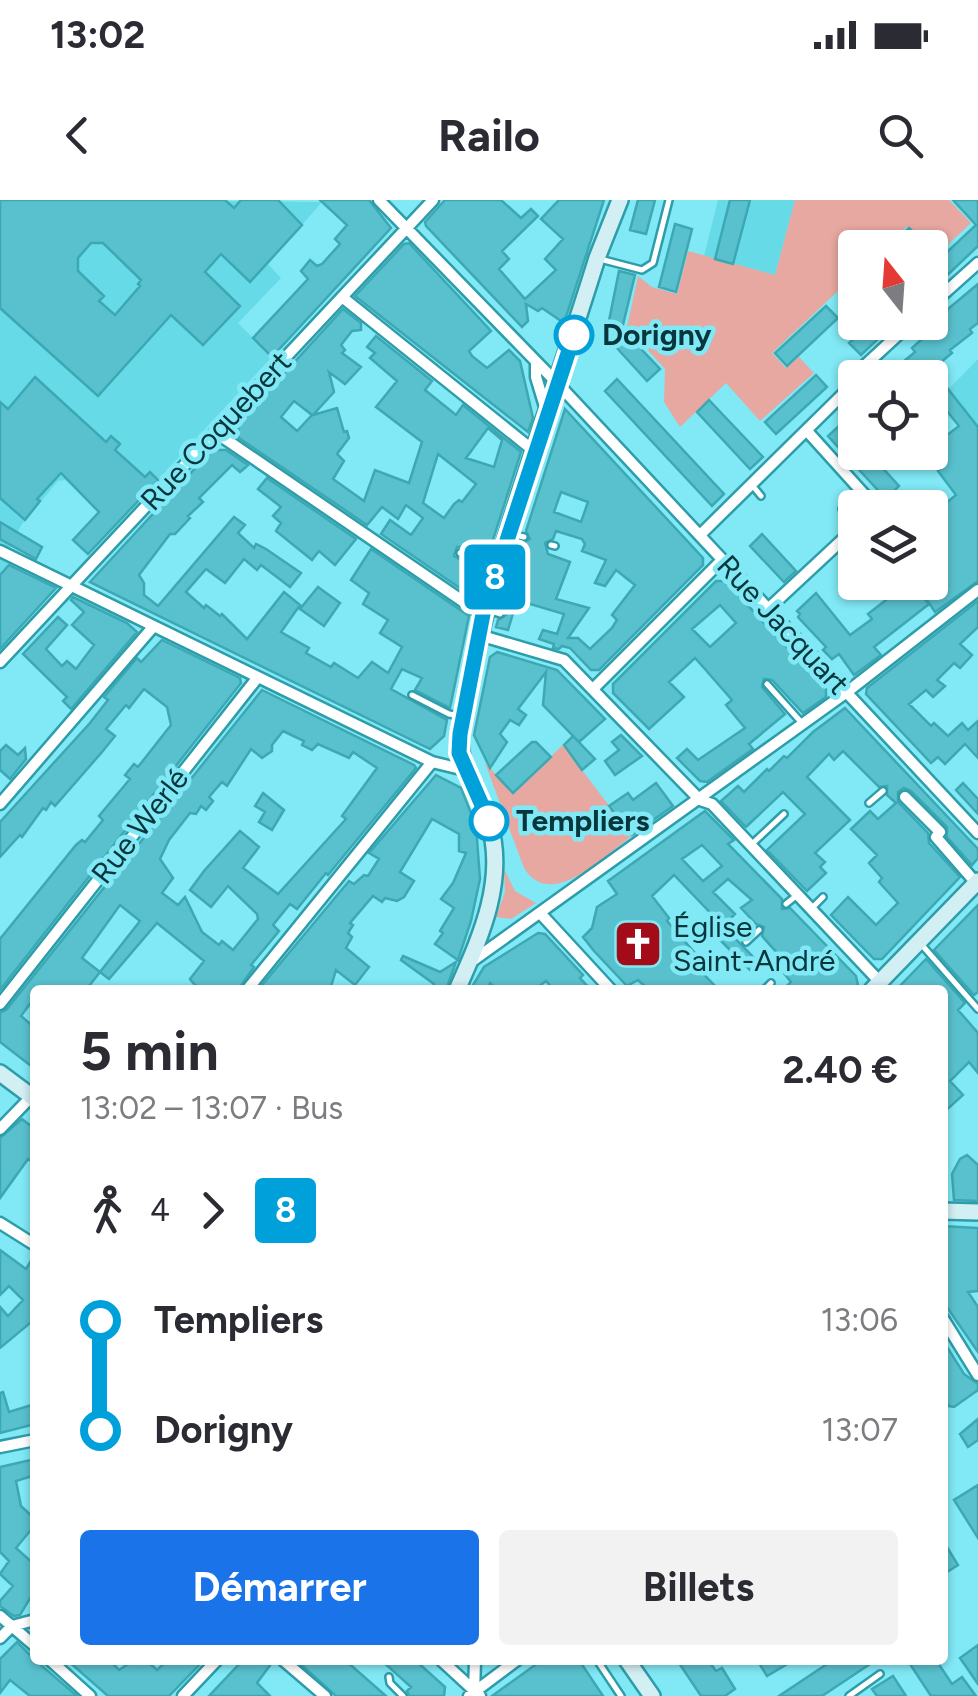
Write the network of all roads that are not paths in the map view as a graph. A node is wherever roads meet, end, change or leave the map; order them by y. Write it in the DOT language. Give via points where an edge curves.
graph roads {
  1 [pos="379,200"];
  2 [pos="433,200"];
  3 [pos="669,200"];
  4 [pos="618,201"];
  5 [pos="406,229"];
  6 [pos="598,258"];
  7 [pos="978,262"];
  8 [pos="948,290"];
  9 [pos="342,297"];
  10 [pos="892,340"];
  11 [pos="536,363"];
  12 [pos="558,385"];
  13 [pos="548,413"];
  14 [pos="807,430"];
  15 [pos="215,432"];
  16 [pos="534,451"];
  17 [pos="752,485"];
  18 [pos="860,490"];
  19 [pos="761,496"];
  20 [pos="700,536"];
  21 [pos="838,544"];
  22 [pos="0,551"];
  23 [pos="474,552"];
  24 [pos="460,553"];
  25 [pos="722,560"];
  26 [pos="70,586"];
  27 [pos="978,590"];
  28 [pos="768,609"];
  29 [pos="489,613"];
  30 [pos="153,626"];
  31 [pos="479,635"];
  32 [pos="0,662"];
  33 [pos="261,674"];
  34 [pos="767,684"];
  35 [pos="594,688"];
  36 [pos="847,692"];
  37 [pos="412,695"];
  38 [pos="464,716"];
  39 [pos="803,724"];
  40 [pos="432,762"];
  41 [pos="466,770"];
  42 [pos="882,790"];
  43 [pos="905,797"];
  44 [pos="700,800"];
  45 [pos="869,803"];
  46 [pos="0,804"];
  47 [pos="784,814"];
  48 [pos="978,832"];
  49 [pos="750,846"];
  50 [pos="977,882"];
  51 [pos="796,896"];
  52 [pos="823,896"];
  53 [pos="786,904"];
  54 [pos="810,910"];
  55 [pos="541,914"];
  56 [pos="759,930"];
  57 [pos="746,942"];
  58 [pos="919,942"];
  59 [pos="468,964"];
  60 [pos="251,985"];
  61 [pos="459,985"];
  62 [pos="607,985"];
  63 [pos="875,985"];
  64 [pos="877,985"];
  65 [pos="0,1004"];
  66 [pos="978,1009"];
  67 [pos="0,1073"];
  68 [pos="30,1096"];
  69 [pos="30,1101"];
  70 [pos="0,1129"];
  71 [pos="948,1211"];
  72 [pos="978,1212"];
  73 [pos="0,1223"];
  74 [pos="30,1242"];
  75 [pos="948,1320"];
  76 [pos="978,1376"];
  77 [pos="30,1441"];
  78 [pos="0,1447"];
  79 [pos="0,1616"];
  80 [pos="30,1622"];
  81 [pos="12,1626"];
  82 [pos="0,1638"];
  83 [pos="30,1642"];
  84 [pos="56,1665"];
  85 [pos="212,1665"];
  86 [pos="288,1665"];
  87 [pos="446,1665"];
  88 [pos="475,1665"];
  89 [pos="511,1665"];
  90 [pos="600,1665"];
  91 [pos="631,1665"];
  92 [pos="880,1674"];
  93 [pos="389,1677"];
  94 [pos="861,1693"];
  95 [pos="320,1695"];
  96 [pos="474,1695"];
  97 [pos="90,1696"];
  98 [pos="183,1696"];
  99 [pos="403,1696"];
  100 [pos="621,1696"];
  101 [pos="652,1696"];
  102 [pos="848,1696"];
  1 -- 5 [label="street, Rue Jacquart"];
  2 -- 5 [label="street, Rue Coquebert"];
  3 -- 6 [label="lane" via="653,264 642,270"];
  4 -- 6 [label="street"];
  5 -- 9 [label="street, Rue Coquebert"];
  5 -- 11 [label="street, Rue Jacquart"];
  6 -- 12 [label="street"];
  7 -- 8 [label="street"];
  9 -- 15 [label="street, Rue Coquebert"];
  9 -- 16 [label="street"];
  10 -- 14 [label="street"];
  11 -- 12 [label="street, Rue Jacquart"];
  11 -- 13 [label="street"];
  12 -- 13 [label="street"];
  12 -- 20 [label="street, Rue Jacquart"];
  13 -- 16 [label="street"];
  14 -- 17 [label="street"];
  14 -- 18 [label="street"];
  15 -- 26 [label="street, Rue Coquebert"];
  15 -- 29 [label="street" via="413,572"];
  16 -- 29 [label="street" via="524,468 516,535 495,559"];
  17 -- 19 [label="lane"];
  17 -- 20 [label="street"];
  20 -- 25 [label="street, Rue Jacquart"];
  21 -- 28 [label="street"];
  22 -- 26 [label="street"];
  23 -- 24 [label="lane"];
  25 -- 28 [label="street, Rue Jacquart"];
  25 -- 35 [label="street"];
  26 -- 30 [label="street"];
  26 -- 32 [label="street, Rue Coquebert"];
  27 -- 36 [label="street"];
  28 -- 36 [label="street, Rue Jacquart"];
  29 -- 31 [label="street"];
  30 -- 33 [label="street" via="183,646"];
  30 -- 46 [label="street"];
  31 -- 35 [label="street" via="564,660"];
  31 -- 38 [label="street"];
  33 -- 40 [label="street"];
  33 -- 65 [label="street, Rue Werlé"];
  34 -- 39 [label="lane"];
  35 -- 44 [label="street"];
  36 -- 39 [label="street"];
  36 -- 48 [label="street, Rue Jacquart" via="909,766"];
  37 -- 38 [label="lane"];
  38 -- 41 [label="street" via="459,753"];
  39 -- 44 [label="street"];
  40 -- 41 [label="street"];
  40 -- 60 [label="street"];
  41 -- 59 [label="street" via="490,826 495,861 494,889"];
  42 -- 45 [label="lane"];
  43 -- 50 [label="street"];
  44 -- 49 [label="street" via="712,804"];
  44 -- 55 [label="street"];
  47 -- 49 [label="lane"];
  49 -- 51 [label="street"];
  50 -- 58 [label="street"];
  51 -- 53 [label="lane"];
  51 -- 54 [label="street"];
  52 -- 54 [label="lane"];
  54 -- 63 [label="street"];
  55 -- 59 [label="street"];
  55 -- 62 [label="street"];
  56 -- 57 [label="lane"];
  58 -- 64 [label="street"];
  58 -- 66 [label="lane"];
  59 -- 61 [label="street"];
  67 -- 68 [label="street"];
  69 -- 70 [label="street"];
  71 -- 72 [label="street"];
  73 -- 74 [label="street"];
  75 -- 76 [label="street"];
  77 -- 78 [label="street"];
  79 -- 81 [label="street"];
  80 -- 81 [label="street"];
  81 -- 82 [label="street"];
  81 -- 83 [label="street"];
  84 -- 97 [label="street"];
  85 -- 98 [label="street"];
  86 -- 95 [label="street"];
  87 -- 96 [label="street"];
  88 -- 96 [label="street"];
  89 -- 96 [label="street"];
  90 -- 100 [label="lane"];
  91 -- 101 [label="street"];
  92 -- 94 [label="lane"];
  93 -- 99 [label="lane"];
  94 -- 102 [label="lane"];
}
